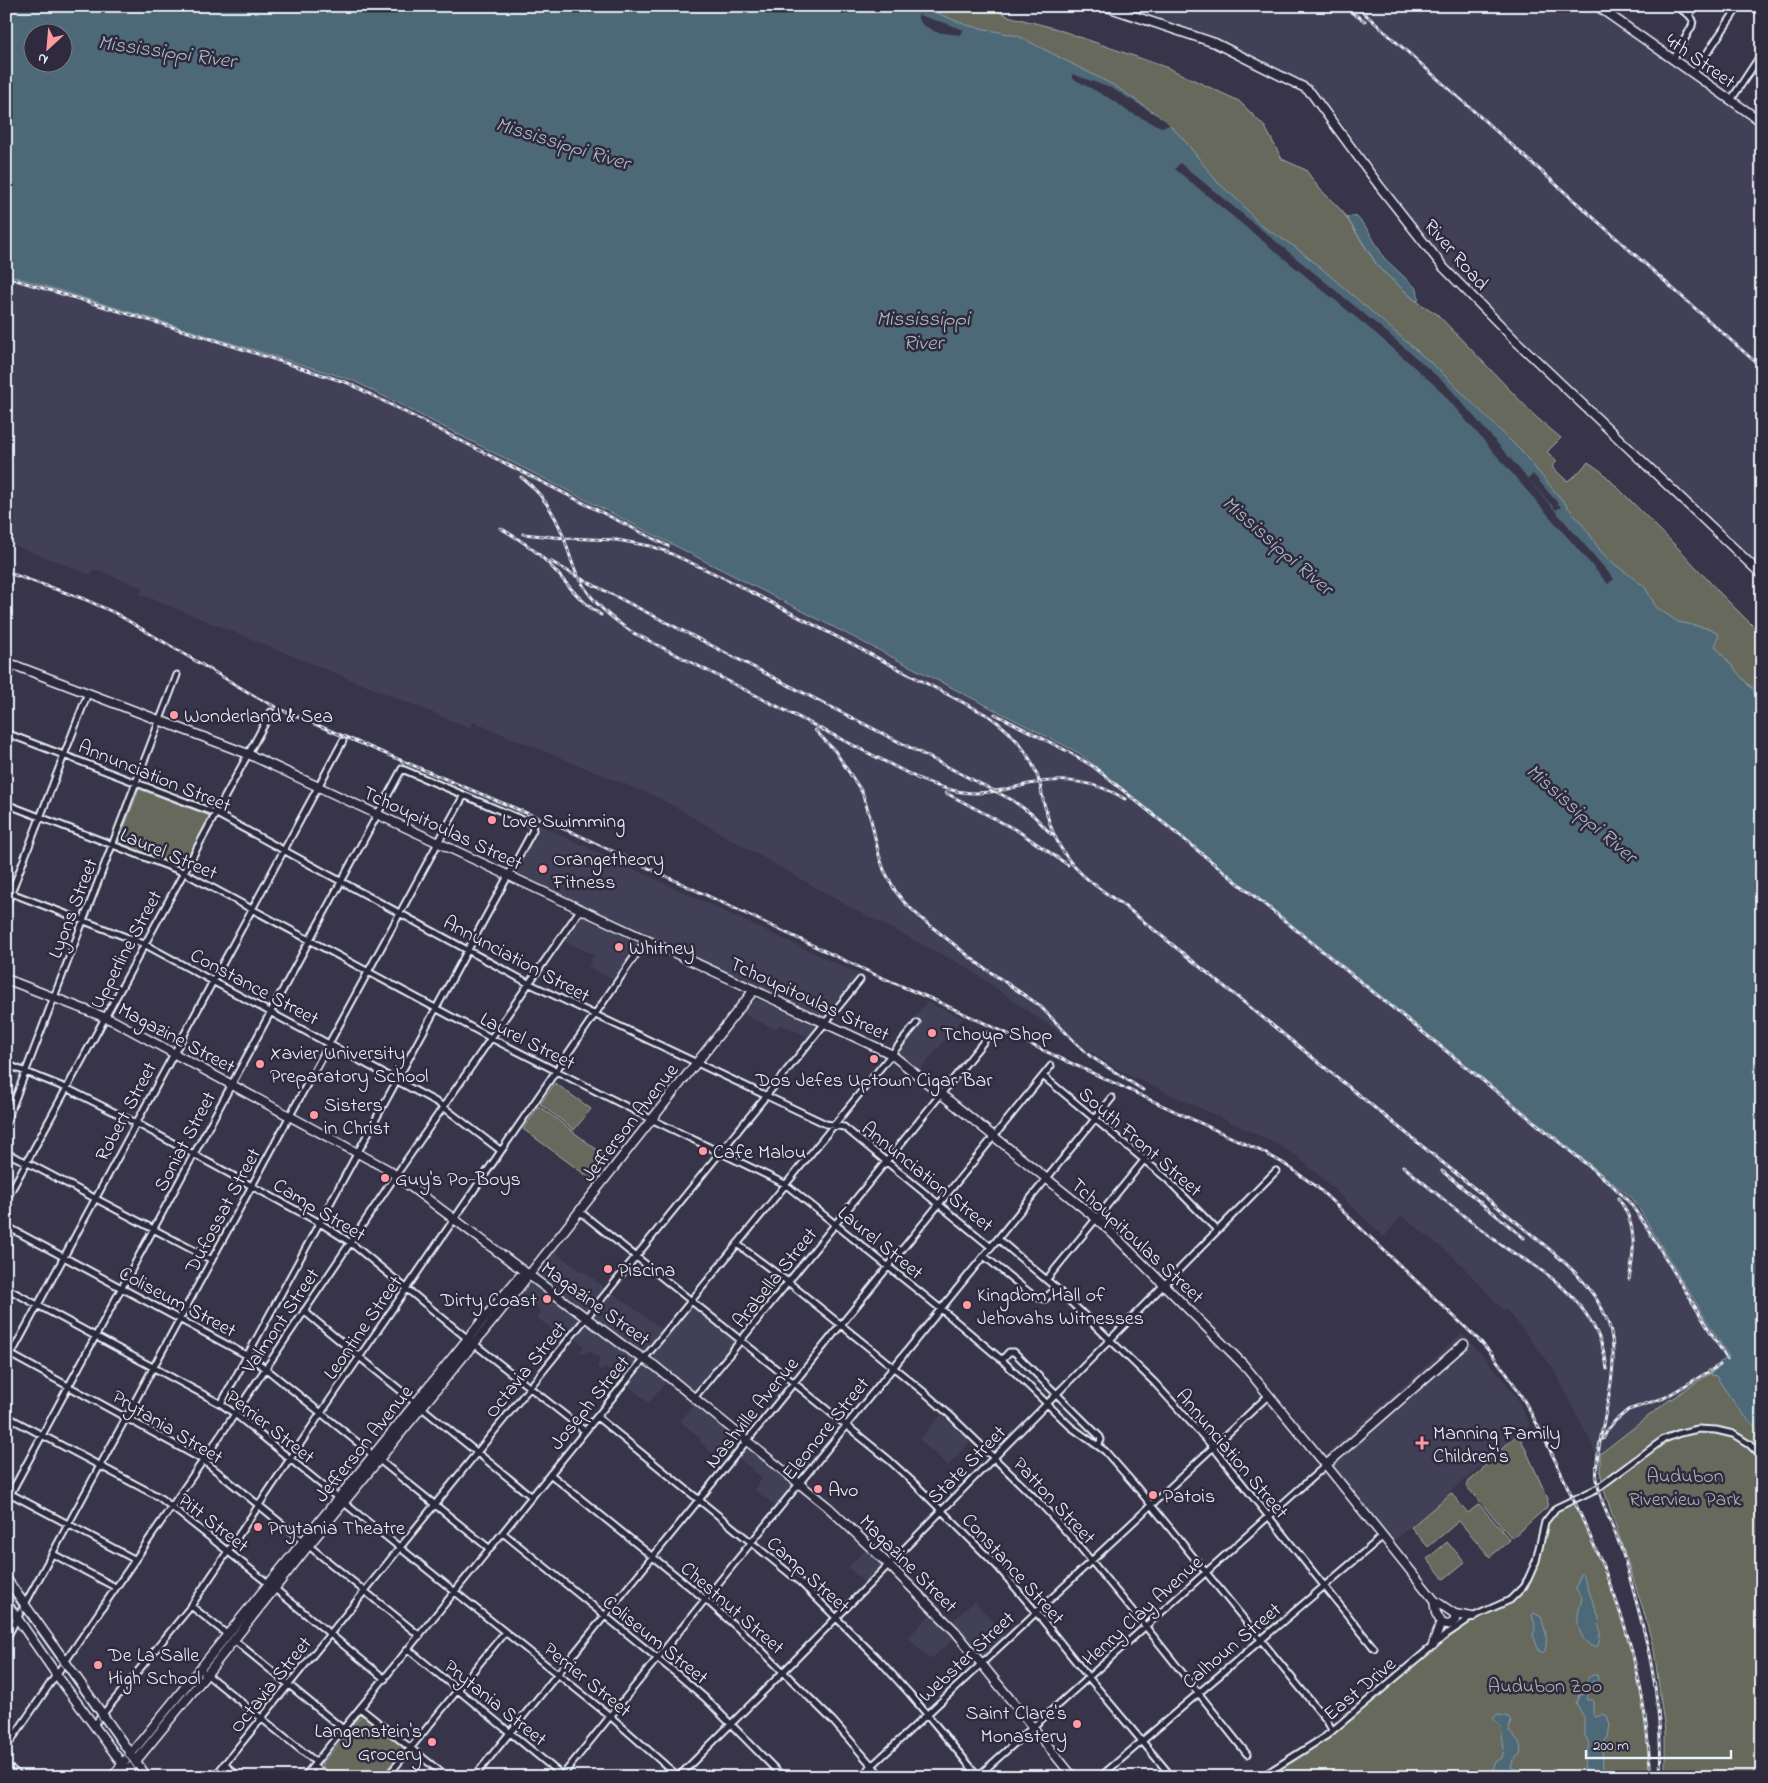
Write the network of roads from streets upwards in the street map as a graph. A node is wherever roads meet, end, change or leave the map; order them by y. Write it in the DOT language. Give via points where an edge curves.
graph roads {
  1 [pos="1104,6"];
  2 [pos="1597,6"];
  3 [pos="1676,6"];
  4 [pos="1695,6"];
  5 [pos="1739,6"];
  6 [pos="1689,15"];
  7 [pos="1762,54"];
  8 [pos="1673,60"];
  9 [pos="1693,74"];
  10 [pos="1730,100"];
  11 [pos="1762,122"];
  12 [pos="1762,575"];
  13 [pos="9,664"];
  14 [pos="177,675"];
  15 [pos="6,682"];
  16 [pos="88,693"];
  17 [pos="271,712"];
  18 [pos="160,721"];
  19 [pos="6,733"];
  20 [pos="344,742"];
  21 [pos="248,754"];
  22 [pos="64,755"];
  23 [pos="136,783"];
  24 [pos="318,788"];
  25 [pos="464,795"];
  26 [pos="6,804"];
  27 [pos="215,813"];
  28 [pos="378,815"];
  29 [pos="40,817"];
  30 [pos="438,843"];
  31 [pos="112,845"];
  32 [pos="284,851"];
  33 [pos="183,872"];
  34 [pos="508,876"];
  35 [pos="342,881"];
  36 [pos="9,892"];
  37 [pos="6,906"];
  38 [pos="252,908"];
  39 [pos="580,910"];
  40 [pos="400,913"];
  41 [pos="84,921"];
  42 [pos="309,940"];
  43 [pos="646,940"];
  44 [pos="144,944"];
  45 [pos="468,950"];
  46 [pos="368,972"];
  47 [pos="6,979"];
  48 [pos="860,980"];
  49 [pos="212,981"];
  50 [pos="528,983"];
  51 [pos="754,990"];
  52 [pos="54,998"];
  53 [pos="436,1009"];
  54 [pos="270,1012"];
  55 [pos="594,1015"];
  56 [pos="105,1017"];
  57 [pos="824,1023"];
  58 [pos="917,1023"];
  59 [pos="989,1035"];
  60 [pos="491,1038"];
  61 [pos="330,1043"];
  62 [pos="174,1053"];
  63 [pos="891,1054"];
  64 [pos="696,1063"];
  65 [pos="6,1064"];
  66 [pos="1051,1066"];
  67 [pos="556,1071"];
  68 [pos="26,1072"];
  69 [pos="1043,1076"];
  70 [pos="397,1080"];
  71 [pos="231,1084"];
  72 [pos="66,1088"];
  73 [pos="941,1093"];
  74 [pos="767,1095"];
  75 [pos="1112,1098"];
  76 [pos="444,1107"];
  77 [pos="290,1116"];
  78 [pos="651,1119"];
  79 [pos="1095,1119"];
  80 [pos="6,1123"];
  81 [pos="136,1123"];
  82 [pos="833,1126"];
  83 [pos="995,1136"];
  84 [pos="500,1150"];
  85 [pos="358,1152"];
  86 [pos="721,1152"];
  87 [pos="6,1153"];
  88 [pos="193,1155"];
  89 [pos="1144,1159"];
  90 [pos="887,1161"];
  91 [pos="26,1162"];
  92 [pos="1276,1171"];
  93 [pos="396,1175"];
  94 [pos="1047,1178"];
  95 [pos="785,1184"];
  96 [pos="252,1187"];
  97 [pos="95,1198"];
  98 [pos="6,1200"];
  99 [pos="939,1204"];
  100 [pos="579,1211"];
  101 [pos="454,1219"];
  102 [pos="1097,1219"];
  103 [pos="320,1223"];
  104 [pos="836,1224"];
  105 [pos="6,1226"];
  106 [pos="153,1229"];
  107 [pos="1217,1230"];
  108 [pos="998,1239"];
  109 [pos="351,1243"];
  110 [pos="737,1244"];
  111 [pos="991,1247"];
  112 [pos="636,1255"];
  113 [pos="984,1256"];
  114 [pos="64,1257"];
  115 [pos="212,1260"];
  116 [pos="888,1267"];
  117 [pos="528,1274"];
  118 [pos="1047,1279"];
  119 [pos="788,1282"];
  120 [pos="1164,1284"];
  121 [pos="6,1288"];
  122 [pos="122,1288"];
  123 [pos="407,1288"];
  124 [pos="1056,1288"];
  125 [pos="691,1300"];
  126 [pos="38,1305"];
  127 [pos="941,1309"];
  128 [pos="304,1311"];
  129 [pos="586,1318"];
  130 [pos="180,1320"];
  131 [pos="842,1324"];
  132 [pos="96,1336"];
  133 [pos="1110,1339"];
  134 [pos="471,1341"];
  135 [pos="741,1341"];
  136 [pos="1464,1344"];
  137 [pos="9,1353"];
  138 [pos="248,1356"];
  139 [pos="359,1358"];
  140 [pos="643,1358"];
  141 [pos="1002,1360"];
  142 [pos="6,1364"];
  143 [pos="154,1368"];
  144 [pos="265,1368"];
  145 [pos="894,1368"];
  146 [pos="794,1383"];
  147 [pos="70,1386"];
  148 [pos="530,1388"];
  149 [pos="1057,1393"];
  150 [pos="1269,1395"];
  151 [pos="694,1398"];
  152 [pos="222,1404"];
  153 [pos="1047,1404"];
  154 [pos="418,1406"];
  155 [pos="321,1413"];
  156 [pos="235,1414"];
  157 [pos="6,1416"];
  158 [pos="597,1416"];
  159 [pos="127,1417"];
  160 [pos="847,1426"];
  161 [pos="585,1431"];
  162 [pos="43,1435"];
  163 [pos="746,1441"];
  164 [pos="1098,1446"];
  165 [pos="1213,1448"];
  166 [pos="477,1453"];
  167 [pos="1762,1457"];
  168 [pos="376,1458"];
  169 [pos="994,1458"];
  170 [pos="290,1459"];
  171 [pos="203,1460"];
  172 [pos="1326,1465"];
  173 [pos="101,1466"];
  174 [pos="550,1474"];
  175 [pos="800,1484"];
  176 [pos="10,1494"];
  177 [pos="532,1497"];
  178 [pos="341,1500"];
  179 [pos="699,1500"];
  180 [pos="6,1502"];
  181 [pos="434,1505"];
  182 [pos="171,1506"];
  183 [pos="259,1506"];
  184 [pos="1152,1506"];
  185 [pos="941,1511"];
  186 [pos="1268,1517"];
  187 [pos="69,1524"];
  188 [pos="503,1533"];
  189 [pos="1382,1537"];
  190 [pos="752,1542"];
  191 [pos="306,1543"];
  192 [pos="400,1548"];
  193 [pos="490,1549"];
  194 [pos="228,1552"];
  195 [pos="53,1554"];
  196 [pos="653,1558"];
  197 [pos="134,1559"];
  198 [pos="1092,1561"];
  199 [pos="888,1564"];
  200 [pos="1207,1572"];
  201 [pos="6,1578"];
  202 [pos="272,1586"];
  203 [pos="1324,1586"];
  204 [pos="115,1587"];
  205 [pos="364,1590"];
  206 [pos="456,1592"];
  207 [pos="706,1600"];
  208 [pos="1434,1600"];
  209 [pos="6,1602"];
  210 [pos="25,1604"];
  211 [pos="191,1606"];
  212 [pos="1036,1612"];
  213 [pos="1455,1614"];
  214 [pos="605,1616"];
  215 [pos="1472,1617"];
  216 [pos="836,1618"];
  217 [pos="18,1619"];
  218 [pos="1441,1622"];
  219 [pos="1146,1626"];
  220 [pos="505,1632"];
  221 [pos="329,1634"];
  222 [pos="420,1636"];
  223 [pos="231,1637"];
  224 [pos="1262,1639"];
  225 [pos="6,1640"];
  226 [pos="1433,1645"];
  227 [pos="1374,1648"];
  228 [pos="409,1650"];
  229 [pos="658,1658"];
  230 [pos="65,1661"];
  231 [pos="981,1663"];
  232 [pos="200,1669"];
  233 [pos="784,1671"];
  234 [pos="56,1674"];
  235 [pos="207,1674"];
  236 [pos="558,1674"];
  237 [pos="1088,1678"];
  238 [pos="385,1679"];
  239 [pos="288,1684"];
  240 [pos="458,1690"];
  241 [pos="1198,1693"];
  242 [pos="360,1708"];
  243 [pos="103,1714"];
  244 [pos="926,1714"];
  245 [pos="611,1717"];
  246 [pos="261,1718"];
  247 [pos="731,1724"];
  248 [pos="94,1725"];
  249 [pos="1033,1727"];
  250 [pos="343,1729"];
  251 [pos="1332,1730"];
  252 [pos="510,1732"];
  253 [pos="1142,1741"];
  254 [pos="6,1748"];
  255 [pos="410,1748"];
  256 [pos="130,1754"];
  257 [pos="1247,1754"];
  258 [pos="136,1761"];
  259 [pos="224,1764"];
  260 [pos="315,1764"];
  261 [pos="6,1765"];
  262 [pos="873,1765"];
  263 [pos="126,1772"];
  264 [pos="563,1776"];
  265 [pos="978,1776"];
  266 [pos="20,1777"];
  267 [pos="112,1777"];
  268 [pos="147,1777"];
  269 [pos="214,1777"];
  270 [pos="239,1777"];
  271 [pos="304,1777"];
  272 [pos="327,1777"];
  273 [pos="387,1777"];
  274 [pos="447,1777"];
  275 [pos="474,1777"];
  276 [pos="678,1777"];
  277 [pos="783,1777"];
  278 [pos="860,1777"];
  279 [pos="882,1777"];
  280 [pos="1074,1777"];
  281 [pos="1100,1777"];
  282 [pos="1172,1777"];
  283 [pos="1261,1777"];
  1 -- 12 [label="street, River Road" via="1215,43 1311,93 1444,268"];
  2 -- 8 [label="street, 4th Street"];
  3 -- 6 [label="street"];
  4 -- 6 [label="street"];
  5 -- 9 [label="street"];
  6 -- 8 [label="street" via="1693,20 1692,26"];
  7 -- 10 [label="street"];
  8 -- 9 [label="street, 4th Street"];
  9 -- 10 [label="street, 4th Street"];
  10 -- 11 [label="street, 4th Street"];
  13 -- 15 [label="street"];
  13 -- 16 [label="street, Tchoupitoulas Street"];
  14 -- 18 [label="street, Lyons Street"];
  16 -- 18 [label="street, Tchoupitoulas Street"];
  16 -- 22 [label="street"];
  17 -- 21 [label="street, Upperline Street"];
  18 -- 21 [label="street, Tchoupitoulas Street"];
  18 -- 23 [label="street, Lyons Street"];
  19 -- 22 [label="street, Annunciation Street"];
  20 -- 24 [label="street, Robert Street"];
  21 -- 24 [label="street, Tchoupitoulas Street"];
  21 -- 27 [label="street, Upperline Street"];
  22 -- 23 [label="street, Annunciation Street"];
  22 -- 29 [label="street"];
  23 -- 27 [label="street, Annunciation Street"];
  23 -- 31 [label="street, Lyons Street"];
  24 -- 28 [label="street, Tchoupitoulas Street"];
  24 -- 32 [label="street, Robert Street"];
  25 -- 28 [label="street, Soniat Street" via="402,769"];
  25 -- 30 [label="street, Dufossat Street"];
  25 -- 34 [label="street" via="534,827"];
  26 -- 29 [label="street, Laurel Street"];
  27 -- 32 [label="street, Annunciation Street"];
  27 -- 33 [label="street, Upperline Street"];
  28 -- 30 [label="street, Tchoupitoulas Street"];
  28 -- 35 [label="street, Soniat Street"];
  29 -- 31 [label="street, Laurel Street"];
  29 -- 36 [label="street"];
  30 -- 34 [label="street, Tchoupitoulas Street"];
  30 -- 40 [label="street, Dufossat Street"];
  31 -- 33 [label="street, Laurel Street"];
  31 -- 41 [label="street, Lyons Street"];
  32 -- 35 [label="street, Annunciation Street"];
  32 -- 38 [label="street, Robert Street"];
  33 -- 38 [label="street, Laurel Street"];
  33 -- 44 [label="street, Upperline Street"];
  34 -- 39 [label="street, Tchoupitoulas Street"];
  34 -- 45 [label="street"];
  35 -- 40 [label="street, Annunciation Street"];
  35 -- 42 [label="street, Soniat Street"];
  36 -- 37 [label="street"];
  36 -- 41 [label="street, Constance Street"];
  38 -- 42 [label="street, Laurel Street"];
  38 -- 49 [label="street, Robert Street"];
  39 -- 43 [label="street, Tchoupitoulas Street"];
  39 -- 50 [label="street, Valmont Street"];
  40 -- 45 [label="street, Annunciation Street"];
  40 -- 46 [label="street, Dufossat Street"];
  41 -- 44 [label="street, Constance Street"];
  41 -- 52 [label="street, Lyons Street"];
  42 -- 46 [label="street, Laurel Street"];
  42 -- 54 [label="street, Soniat Street"];
  43 -- 51 [label="street, Tchoupitoulas Street"];
  43 -- 55 [label="street, Leontine Street"];
  44 -- 49 [label="street, Constance Street"];
  44 -- 56 [label="street, Upperline Street"];
  45 -- 50 [label="street, Annunciation Street"];
  45 -- 53 [label="street"];
  46 -- 53 [label="street, Laurel Street"];
  46 -- 61 [label="street, Dufossat Street"];
  47 -- 52 [label="street, Magazine Street"];
  48 -- 57 [label="street, Octavia Street"];
  49 -- 54 [label="street, Constance Street"];
  49 -- 62 [label="street, Robert Street"];
  50 -- 55 [label="street, Annunciation Street"];
  50 -- 60 [label="street, Valmont Street"];
  51 -- 57 [label="street, Tchoupitoulas Street"];
  51 -- 64 [label="street, Jefferson Avenue"];
  52 -- 56 [label="street, Magazine Street"];
  52 -- 68 [label="street, Lyons Street"];
  53 -- 60 [label="street, Laurel Street"];
  53 -- 70 [label="street"];
  54 -- 61 [label="street, Constance Street"];
  54 -- 71 [label="street, Soniat Street"];
  55 -- 64 [label="street, Annunciation Street"];
  55 -- 67 [label="street, Leontine Street"];
  56 -- 62 [label="street, Magazine Street"];
  56 -- 72 [label="street, Upperline Street"];
  57 -- 63 [label="street, Tchoupitoulas Street"];
  57 -- 74 [label="street, Octavia Street"];
  58 -- 63 [label="street, Joseph Street"];
  59 -- 73 [label="street, Arabella Street"];
  60 -- 67 [label="street, Laurel Street"];
  60 -- 76 [label="street, Valmont Street"];
  61 -- 70 [label="street, Constance Street"];
  61 -- 77 [label="street, Dufossat Street"];
  62 -- 71 [label="street, Magazine Street"];
  62 -- 81 [label="street, Robert Street"];
  63 -- 73 [label="street, Tchoupitoulas Street"];
  63 -- 82 [label="street, Joseph Street"];
  64 -- 74 [label="street, Annunciation Street"];
  64 -- 78 [label="street, Jefferson Avenue"];
  65 -- 68 [label="street, Camp Street"];
  66 -- 69 [label="street, Nashville Avenue"];
  67 -- 78 [label="street, Laurel Street"];
  67 -- 84 [label="street, Leontine Street"];
  68 -- 72 [label="street, Camp Street"];
  68 -- 80 [label="street, Lyons Street"];
  69 -- 79 [label="street, South Front Street"];
  69 -- 83 [label="street, Nashville Avenue"];
  70 -- 76 [label="street, Constance Street"];
  70 -- 85 [label="street"];
  71 -- 77 [label="street, Magazine Street"];
  71 -- 88 [label="street, Soniat Street"];
  72 -- 81 [label="street, Camp Street"];
  72 -- 91 [label="street, Upperline Street"];
  73 -- 83 [label="street, Tchoupitoulas Street"];
  73 -- 90 [label="street, Arabella Street"];
  74 -- 82 [label="street, Annunciation Street"];
  74 -- 86 [label="street, Octavia Street"];
  75 -- 79 [label="street, Eleonore Street"];
  76 -- 84 [label="street, Constance Street"];
  76 -- 93 [label="street, Valmont Street"];
  77 -- 85 [label="street, Magazine Street"];
  77 -- 96 [label="street, Dufossat Street"];
  78 -- 86 [label="street, Laurel Street"];
  78 -- 100 [label="street, Jefferson Avenue"];
  79 -- 89 [label="street, South Front Street"];
  79 -- 94 [label="street, Eleonore Street"];
  81 -- 88 [label="street, Camp Street"];
  81 -- 97 [label="street, Robert Street"];
  82 -- 90 [label="street, Annunciation Street" via="844,1127"];
  82 -- 95 [label="street, Joseph Street"];
  83 -- 94 [label="street, Tchoupitoulas Street"];
  83 -- 99 [label="street, Nashville Avenue"];
  84 -- 101 [label="street, Leontine Street"];
  85 -- 93 [label="street, Magazine Street"];
  85 -- 103 [label="street"];
  86 -- 95 [label="street, Laurel Street"];
  86 -- 112 [label="street, Octavia Street"];
  87 -- 91 [label="street"];
  88 -- 96 [label="street, Camp Street"];
  88 -- 106 [label="street, Soniat Street"];
  89 -- 102 [label="street"];
  89 -- 107 [label="street, South Front Street"];
  90 -- 99 [label="street, Annunciation Street"];
  90 -- 104 [label="street, Arabella Street"];
  91 -- 97 [label="street"];
  91 -- 98 [label="street, Upperline Street"];
  92 -- 107 [label="street, State Street"];
  93 -- 101 [label="street, Magazine Street"];
  93 -- 109 [label="street, Valmont Street"];
  94 -- 102 [label="street, Tchoupitoulas Street"];
  94 -- 108 [label="street, Eleonore Street"];
  95 -- 104 [label="street, Laurel Street"];
  95 -- 110 [label="street, Joseph Street"];
  96 -- 103 [label="street, Camp Street"];
  96 -- 115 [label="street, Dufossat Street"];
  97 -- 106 [label="street"];
  97 -- 114 [label="street, Robert Street"];
  99 -- 111 [label="street, Annunciation Street"];
  99 -- 116 [label="street, Nashville Avenue"];
  100 -- 112 [label="street, Constance Street"];
  100 -- 117 [label="street, Jefferson Avenue"];
  101 -- 117 [label="street, Magazine Street"];
  101 -- 123 [label="street, Leontine Street"];
  102 -- 118 [label="street"];
  102 -- 120 [label="street, Tchoupitoulas Street"];
  103 -- 109 [label="street, Camp Street"];
  103 -- 138 [label="street"];
  104 -- 116 [label="street, Laurel Street"];
  104 -- 119 [label="street, Arabella Street"];
  105 -- 114 [label="street, Coliseum Street"];
  106 -- 115 [label="street"];
  106 -- 122 [label="street, Soniat Street"];
  107 -- 120 [label="street, State Street"];
  108 -- 111 [label="street, Eleonore Street"];
  108 -- 118 [label="street, Annunciation Street"];
  109 -- 123 [label="street, Camp Street"];
  109 -- 128 [label="street, Valmont Street"];
  110 -- 119 [label="street, Patton Street"];
  110 -- 125 [label="street, Joseph Street"];
  111 -- 113 [label="street, Eleonore Street"];
  112 -- 125 [label="street, Constance Street"];
  112 -- 129 [label="street, Octavia Street"];
  113 -- 124 [label="street, Annunciation Street" via="1035,1297 1045,1298"];
  113 -- 127 [label="street, Eleonore Street"];
  114 -- 122 [label="street, Coliseum Street"];
  114 -- 126 [label="street, Robert Street"];
  115 -- 130 [label="street, Dufossat Street"];
  116 -- 127 [label="street, Laurel Street"];
  116 -- 131 [label="street, Nashville Avenue"];
  117 -- 129 [label="street, Magazine Street"];
  117 -- 134 [label="street, Jefferson Avenue" via="519,1278"];
  118 -- 124 [label="street, Annunciation Street"];
  119 -- 131 [label="street, Patton Street"];
  119 -- 135 [label="street, Arabella Street"];
  120 -- 133 [label="street, State Street"];
  120 -- 150 [label="street, Tchoupitoulas Street"];
  121 -- 126 [label="street, Perrier Street"];
  122 -- 130 [label="street, Coliseum Street"];
  122 -- 132 [label="street, Soniat Street"];
  123 -- 134 [label="street, Camp Street"];
  123 -- 139 [label="street, Leontine Street"];
  124 -- 133 [label="street, Annunciation Street"];
  125 -- 135 [label="street, Constance Street"];
  125 -- 140 [label="street, Joseph Street"];
  126 -- 132 [label="street, Perrier Street"];
  126 -- 137 [label="street, Robert Street"];
  127 -- 141 [label="street, Laurel Street"];
  127 -- 145 [label="street, Eleonore Street"];
  128 -- 139 [label="street"];
  128 -- 144 [label="street, Valmont Street"];
  129 -- 140 [label="street, Magazine Street"];
  129 -- 148 [label="street, Octavia Street"];
  130 -- 138 [label="street, Coliseum Street"];
  130 -- 143 [label="street, Dufossat Street"];
  131 -- 145 [label="street, Patton Street"];
  131 -- 146 [label="street, Nashville Avenue"];
  132 -- 143 [label="street, Perrier Street"];
  132 -- 147 [label="street, Soniat Street"];
  133 -- 149 [label="street, State Street"];
  133 -- 165 [label="street, Annunciation Street"];
  134 -- 148 [label="street, Camp Street"];
  134 -- 154 [label="street, Jefferson Avenue"];
  135 -- 146 [label="street, Constance Street"];
  135 -- 151 [label="street, Arabella Street"];
  136 -- 172 [label="street"];
  137 -- 142 [label="street, Robert Street"];
  137 -- 147 [label="street, Prytania Street"];
  138 -- 144 [label="street, Coliseum Street"];
  138 -- 152 [label="street"];
  139 -- 154 [label="street"];
  139 -- 155 [label="street, Leontine Street"];
  140 -- 151 [label="street, Magazine Street"];
  140 -- 158 [label="street, Joseph Street"];
  141 -- 149 [label="street, Laurel Street" via="1009,1352 1014,1352"];
  141 -- 153 [label="street, Laurel Street"];
  143 -- 152 [label="street, Perrier Street"];
  143 -- 159 [label="street, Dufossat Street"];
  144 -- 155 [label="street, Coliseum Street"];
  144 -- 156 [label="street, Valmont Street"];
  145 -- 160 [label="street, Eleonore Street"];
  145 -- 169 [label="street, Patton Street"];
  146 -- 160 [label="street, Constance Street"];
  146 -- 163 [label="street, Nashville Avenue"];
  147 -- 159 [label="street, Prytania Street"];
  147 -- 162 [label="street, Soniat Street"];
  148 -- 161 [label="street, Camp Street"];
  148 -- 166 [label="street, Octavia Street"];
  149 -- 153 [label="street, State Street"];
  149 -- 164 [label="street, Laurel Street" via="1100,1437"];
  150 -- 165 [label="street, Webster Street"];
  150 -- 172 [label="street, Tchoupitoulas Street"];
  151 -- 163 [label="street, Magazine Street"];
  152 -- 156 [label="street, Perrier Street"];
  153 -- 164 [label="street, Laurel Street"];
  153 -- 169 [label="street, State Street"];
  154 -- 166 [label="street"];
  154 -- 168 [label="street, Jefferson Avenue"];
  155 -- 168 [label="street, Coliseum Street"];
  155 -- 170 [label="street, Leontine Street"];
  156 -- 170 [label="street, Perrier Street"];
  156 -- 171 [label="street, Valmont Street"];
  157 -- 162 [label="street, Pitt Street"];
  158 -- 161 [label="street, Joseph Street"];
  158 -- 179 [label="street, Camp Street"];
  159 -- 171 [label="street, Prytania Street"];
  159 -- 173 [label="street, Dufossat Street"];
  160 -- 175 [label="street, Eleonore Street"];
  160 -- 185 [label="street, Constance Street" via="889,1460"];
  161 -- 174 [label="street, Joseph Street"];
  162 -- 173 [label="street, Pitt Street"];
  162 -- 176 [label="street, Soniat Street"];
  163 -- 175 [label="street, Magazine Street"];
  163 -- 179 [label="street, Nashville Avenue"];
  164 -- 184 [label="street, Laurel Street"];
  165 -- 184 [label="street, Webster Street"];
  165 -- 186 [label="street, Annunciation Street"];
  166 -- 177 [label="street"];
  166 -- 181 [label="street, Octavia Street"];
  167 -- 215 [label="street, East Drive" via="1734,1434 1716,1430 1698,1429 1664,1439 1598,1488 1556,1508 1545,1522 1536,1561 1523,1587 1510,1600"];
  168 -- 178 [label="street, Jefferson Avenue"];
  168 -- 181 [label="street, Coliseum Street"];
  169 -- 185 [label="street, State Street"];
  169 -- 198 [label="street, Patton Street" via="1056,1518"];
  170 -- 178 [label="street, Perrier Street"];
  170 -- 183 [label="street, Leontine Street"];
  171 -- 182 [label="street, Valmont Street"];
  171 -- 183 [label="street, Prytania Street"];
  172 -- 186 [label="street, Henry Clay Avenue"];
  172 -- 189 [label="street, Tchoupitoulas Street"];
  173 -- 182 [label="street, Pitt Street"];
  173 -- 187 [label="street, Dufossat Street"];
  174 -- 177 [label="street, Joseph Street"];
  174 -- 196 [label="street, Chestnut Street"];
  175 -- 190 [label="street, Eleonore Street"];
  175 -- 199 [label="street, Magazine Street"];
  176 -- 180 [label="street, Soniat Street"];
  176 -- 187 [label="street"];
  177 -- 188 [label="street, Joseph Street"];
  178 -- 191 [label="street, Jefferson Avenue"];
  178 -- 192 [label="street, Perrier Street"];
  179 -- 190 [label="street, Camp Street"];
  179 -- 196 [label="street, Nashville Avenue"];
  181 -- 192 [label="street, Octavia Street"];
  181 -- 193 [label="street, Coliseum Street"];
  182 -- 194 [label="street, Pitt Street"];
  182 -- 197 [label="street, Valmont Street"];
  183 -- 191 [label="street, Prytania Street"];
  183 -- 194 [label="street, Leontine Street"];
  184 -- 198 [label="street, Webster Street"];
  184 -- 200 [label="street, Laurel Street"];
  185 -- 199 [label="street, State Street"];
  185 -- 212 [label="street, Constance Street" via="997,1566"];
  186 -- 200 [label="street, Henry Clay Avenue"];
  186 -- 203 [label="street, Annunciation Street"];
  187 -- 195 [label="street, Dufossat Street"];
  187 -- 197 [label="street"];
  188 -- 193 [label="street, Joseph Street"];
  188 -- 214 [label="street, Coliseum Street"];
  189 -- 203 [label="street, Calhoun Street"];
  189 -- 208 [label="street, Tchoupitoulas Street"];
  190 -- 207 [label="street, Eleonore Street"];
  190 -- 216 [label="street, Camp Street" via="800,1582"];
  191 -- 202 [label="street, Jefferson Avenue"];
  191 -- 205 [label="street, Prytania Street"];
  192 -- 205 [label="street, Octavia Street"];
  192 -- 206 [label="street, Perrier Street"];
  193 -- 206 [label="street, Joseph Street"];
  194 -- 202 [label="street, Pitt Street"];
  194 -- 211 [label="street, Leontine Street"];
  195 -- 204 [label="street"];
  195 -- 210 [label="street, Dufossat Street"];
  196 -- 207 [label="street, Chestnut Street"];
  196 -- 214 [label="street, Nashville Avenue"];
  197 -- 204 [label="street, Valmont Street"];
  198 -- 212 [label="street, Webster Street"];
  198 -- 219 [label="street, Patton Street"];
  199 -- 216 [label="street, State Street"];
  199 -- 231 [label="street, Magazine Street" via="934,1608"];
  200 -- 219 [label="street, Henry Clay Avenue"];
  200 -- 224 [label="street, Laurel Street"];
  201 -- 210 [label="street"];
  202 -- 221 [label="street, Pitt Street"];
  202 -- 223 [label="street, Jefferson Avenue"];
  203 -- 224 [label="street, Calhoun Street"];
  203 -- 227 [label="street, Annunciation Street"];
  204 -- 230 [label="street, Valmont Street"];
  205 -- 221 [label="street, Octavia Street"];
  205 -- 222 [label="street, Prytania Street"];
  206 -- 220 [label="street, Perrier Street"];
  206 -- 222 [label="street, Joseph Street"];
  207 -- 229 [label="street, Eleonore Street"];
  207 -- 233 [label="street, Chestnut Street"];
  208 -- 213 [label="street, Tchoupitoulas Street"];
  208 -- 218 [label="street, Tchoupitoulas Street"];
  209 -- 217 [label="street"];
  210 -- 217 [label="street, Dufossat Street"];
  210 -- 230 [label="street"];
  211 -- 223 [label="street"];
  211 -- 243 [label="street, Leontine Street"];
  212 -- 231 [label="street, Webster Street"];
  212 -- 237 [label="street, Constance Street"];
  213 -- 215 [label="street, Tchoupitoulas Street"];
  213 -- 218 [label="street" via="1452,1624"];
  214 -- 229 [label="street, Coliseum Street"];
  214 -- 236 [label="street, Nashville Avenue"];
  215 -- 226 [label="street, East Drive"];
  216 -- 233 [label="street, State Street"];
  216 -- 244 [label="street, Camp Street" via="881,1662"];
  217 -- 225 [label="street, Dufossat Street"];
  217 -- 234 [label="street"];
  218 -- 226 [label="street"];
  219 -- 237 [label="street, Henry Clay Avenue"];
  219 -- 241 [label="street, Patton Street"];
  220 -- 236 [label="street, Perrier Street"];
  220 -- 240 [label="street"];
  221 -- 238 [label="street, Pitt Street"];
  221 -- 239 [label="street, Octavia Street"];
  222 -- 228 [label="street, Joseph Street"];
  223 -- 232 [label="street, Jefferson Avenue"];
  223 -- 235 [label="street, Jefferson Avenue"];
  223 -- 239 [label="street"];
  224 -- 241 [label="street, Calhoun Street"];
  224 -- 251 [label="street, Laurel Street"];
  226 -- 251 [label="street, East Drive"];
  228 -- 238 [label="street, Joseph Street"];
  228 -- 240 [label="street, Prytania Street"];
  229 -- 245 [label="street, Eleonore Street"];
  229 -- 247 [label="street, Coliseum Street"];
  230 -- 234 [label="street, Valmont Street"];
  230 -- 243 [label="street"];
  231 -- 244 [label="street, Webster Street"];
  231 -- 249 [label="street, Magazine Street"];
  232 -- 235 [label="street"];
  232 -- 256 [label="street, Jefferson Avenue"];
  233 -- 247 [label="street, State Street"];
  233 -- 262 [label="street, Chestnut Street"];
  234 -- 248 [label="street"];
  234 -- 254 [label="street, Valmont Street"];
  235 -- 246 [label="street"];
  235 -- 258 [label="street, Jefferson Avenue"];
  236 -- 245 [label="street, Perrier Street"];
  236 -- 252 [label="street, Nashville Avenue"];
  237 -- 249 [label="street, Henry Clay Avenue"];
  237 -- 253 [label="street, Constance Street"];
  238 -- 242 [label="street, Joseph Street"];
  239 -- 246 [label="street, Octavia Street"];
  239 -- 250 [label="street"];
  240 -- 252 [label="street, Prytania Street"];
  240 -- 255 [label="street"];
  241 -- 253 [label="street, Calhoun Street"];
  241 -- 257 [label="street, Patton Street"];
  242 -- 250 [label="street, Joseph Street"];
  242 -- 255 [label="street"];
  243 -- 248 [label="street, Leontine Street"];
  243 -- 256 [label="street"];
  244 -- 262 [label="street, Webster Street"];
  244 -- 265 [label="street, Camp Street"];
  245 -- 264 [label="street, Eleonore Street"];
  245 -- 276 [label="street, Perrier Street"];
  246 -- 259 [label="street, Octavia Street"];
  246 -- 260 [label="street"];
  247 -- 276 [label="street, State Street"];
  247 -- 277 [label="street, Coliseum Street"];
  248 -- 263 [label="street"];
  249 -- 265 [label="street, Henry Clay Avenue"];
  249 -- 280 [label="street, Magazine Street"];
  250 -- 260 [label="street, Joseph Street"];
  251 -- 283 [label="street, East Drive"];
  252 -- 264 [label="street, Prytania Street"];
  252 -- 275 [label="street, Nashville Avenue"];
  253 -- 281 [label="street, Calhoun Street"];
  253 -- 282 [label="street, Constance Street"];
  255 -- 273 [label="street"];
  255 -- 274 [label="street"];
  256 -- 258 [label="street"];
  256 -- 263 [label="street, Jefferson Avenue"];
  258 -- 263 [label="street, Jefferson Avenue"];
  258 -- 268 [label="street"];
  259 -- 269 [label="street, Octavia Street"];
  259 -- 270 [label="street"];
  260 -- 271 [label="street, Joseph Street"];
  260 -- 272 [label="street"];
  261 -- 266 [label="street"];
  262 -- 278 [label="street, Webster Street"];
  262 -- 279 [label="street, Chestnut Street"];
  263 -- 267 [label="street, Jefferson Avenue"];
}
